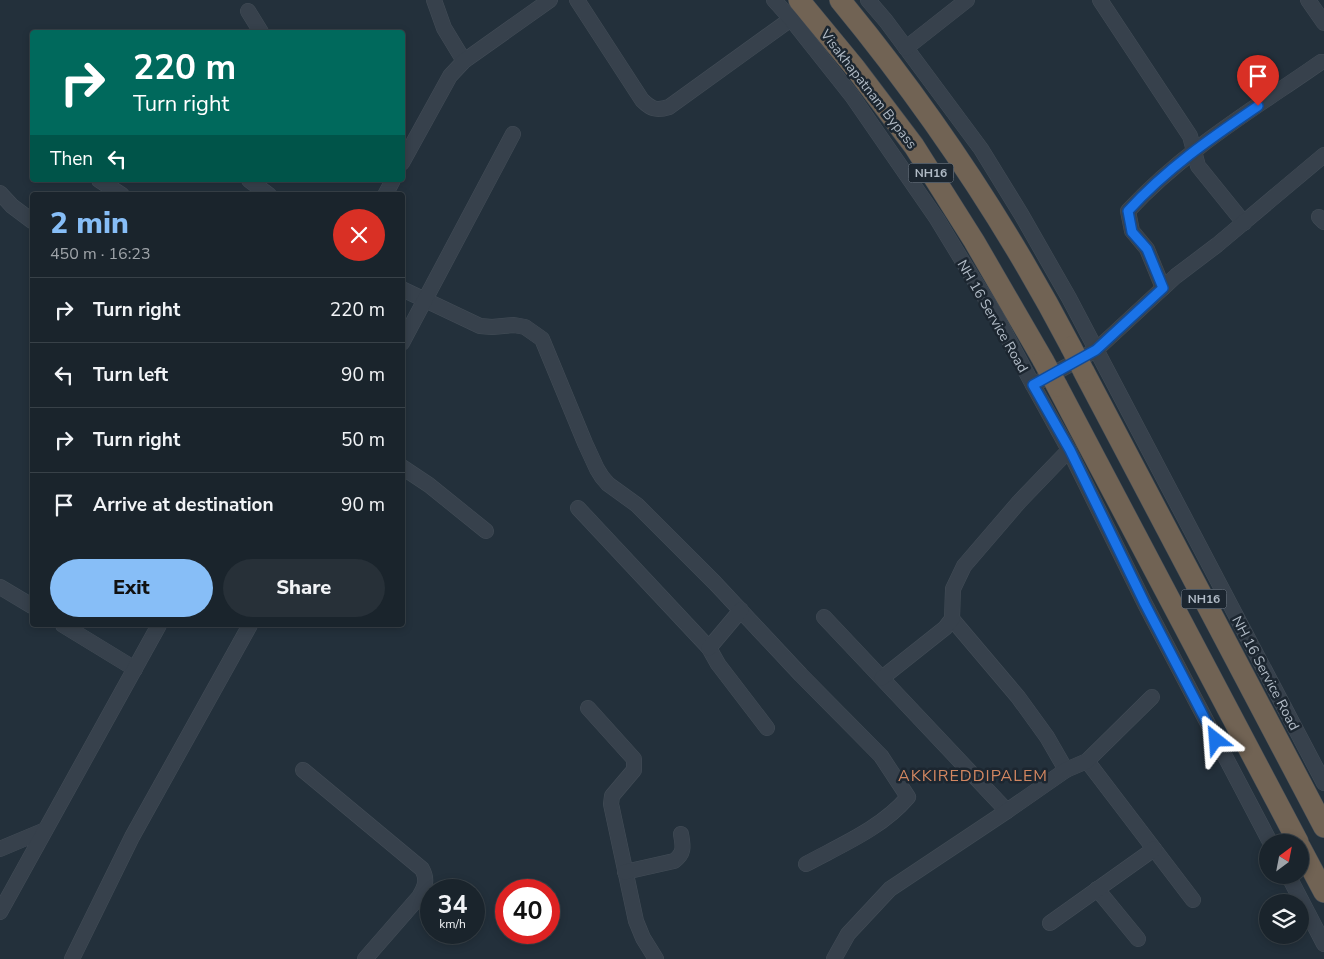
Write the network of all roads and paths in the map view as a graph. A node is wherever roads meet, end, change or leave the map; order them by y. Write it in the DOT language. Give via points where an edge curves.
graph roads {
  1 [pos="434,0"];
  2 [pos="550,0"];
  3 [pos="577,0"];
  4 [pos="774,0"];
  5 [pos="840,0"];
  6 [pos="868,0"];
  7 [pos="967,0"];
  8 [pos="1100,0"];
  9 [pos="1308,0"];
  10 [pos="795,9"];
  11 [pos="248,11"];
  12 [pos="1324,23"];
  13 [pos="260,30"];
  14 [pos="906,48"];
  15 [pos="464,61"];
  16 [pos="1324,62"];
  17 [pos="513,134"];
  18 [pos="406,146"];
  19 [pos="1194,150"];
  20 [pos="1324,155"];
  21 [pos="102,182"];
  22 [pos="251,182"];
  23 [pos="117,192"];
  24 [pos="265,192"];
  25 [pos="0,193"];
  26 [pos="30,220"];
  27 [pos="1244,223"];
  28 [pos="1163,288"];
  29 [pos="405,290"];
  30 [pos="426,299"];
  31 [pos="405,338"];
  32 [pos="1096,350"];
  33 [pos="1033,385"];
  34 [pos="1070,450"];
  35 [pos="405,469"];
  36 [pos="578,508"];
  37 [pos="486,531"];
  38 [pos="0,587"];
  39 [pos="30,605"];
  40 [pos="741,610"];
  41 [pos="824,617"];
  42 [pos="952,620"];
  43 [pos="66,627"];
  44 [pos="158,627"];
  45 [pos="249,627"];
  46 [pos="708,648"];
  47 [pos="135,668"];
  48 [pos="882,678"];
  49 [pos="1152,697"];
  50 [pos="588,708"];
  51 [pos="767,728"];
  52 [pos="1086,761"];
  53 [pos="303,770"];
  54 [pos="1066,770"];
  55 [pos="1324,783"];
  56 [pos="1007,811"];
  57 [pos="1324,827"];
  58 [pos="45,830"];
  59 [pos="681,834"];
  60 [pos="1266,834"];
  61 [pos="1294,834"];
  62 [pos="0,849"];
  63 [pos="1154,849"];
  64 [pos="806,864"];
  65 [pos="1309,864"];
  66 [pos="625,872"];
  67 [pos="1293,884"];
  68 [pos="1097,889"];
  69 [pos="1324,892"];
  70 [pos="1193,900"];
  71 [pos="0,912"];
  72 [pos="1050,923"];
  73 [pos="1138,940"];
  74 [pos="1324,944"];
  75 [pos="72,959"];
  76 [pos="365,959"];
  77 [pos="656,959"];
  78 [pos="834,959"];
  1 -- 15 [label="street" via="444,28"];
  2 -- 15 [label="street"];
  3 -- 10 [label="street" via="642,100 649,108 658,110 669,107"];
  4 -- 10 [label="street, NH 16 Service Road"];
  5 -- 57 [label="highway, NH16, bridge" via="941,132 987,200 1050,307"];
  6 -- 14 [label="street, NH 16 Service Road"];
  7 -- 14 [label="street"];
  8 -- 19 [label="street" via="1190,136"];
  9 -- 12 [label="street"];
  10 -- 33 [label="street, NH 16 Service Road" via="937,219 996,316"];
  10 -- 61 [label="highway, Visakhapatnam Bypass / NH16, bridge" via="855,68 914,146 974,241 1043,360"];
  11 -- 13 [label="street"];
  14 -- 32 [label="street, NH 16 Service Road" via="981,149"];
  15 -- 18 [label="street" via="450,76"];
  16 -- 19 [label="street"];
  17 -- 30 [label="street"];
  19 -- 27 [label="street" via="1198,166"];
  19 -- 28 [label="street" via="1147,190 1128,211 1132,232 1147,249"];
  20 -- 27 [label="street"];
  21 -- 23 [label="street"];
  22 -- 24 [label="street"];
  25 -- 26 [label="street"];
  27 -- 28 [label="street"];
  28 -- 32 [label="street"];
  29 -- 30 [label="street"];
  30 -- 31 [label="street"];
  30 -- 40 [label="street" via="480,326 525,327 542,339 602,477 637,505"];
  32 -- 33 [label="street"];
  32 -- 55 [label="street, NH 16 Service Road"];
  33 -- 34 [label="street, NH 16 Service Road"];
  34 -- 42 [label="street" via="1019,502 964,566 953,589"];
  34 -- 60 [label="street, NH 16 Service Road" via="1145,604"];
  35 -- 37 [label="street"];
  36 -- 46 [label="street"];
  38 -- 39 [label="street"];
  40 -- 46 [label="street"];
  40 -- 64 [label="street" via="881,756 908,797 877,824"];
  41 -- 48 [label="street"];
  42 -- 48 [label="street"];
  42 -- 54 [label="street" via="1018,697"];
  43 -- 47 [label="street"];
  44 -- 47 [label="street"];
  45 -- 75 [label="street" via="132,836"];
  46 -- 51 [label="street"];
  47 -- 58 [label="street"];
  48 -- 56 [label="street"];
  49 -- 52 [label="street"];
  50 -- 66 [label="street" via="634,759 634,770 612,796 611,804"];
  52 -- 54 [label="street"];
  52 -- 63 [label="street"];
  53 -- 76 [label="street" via="422,869 426,877 425,887 412,905"];
  54 -- 56 [label="street"];
  56 -- 78 [label="street" via="890,889 848,934"];
  58 -- 62 [label="street"];
  58 -- 71 [label="street"];
  59 -- 66 [label="street" via="683,850 680,857"];
  63 -- 68 [label="street"];
  63 -- 70 [label="street"];
  65 -- 69 [label="highway"];
  66 -- 77 [label="street" via="642,938"];
  67 -- 74 [label="street"];
  68 -- 72 [label="street"];
  68 -- 73 [label="street"];
}
